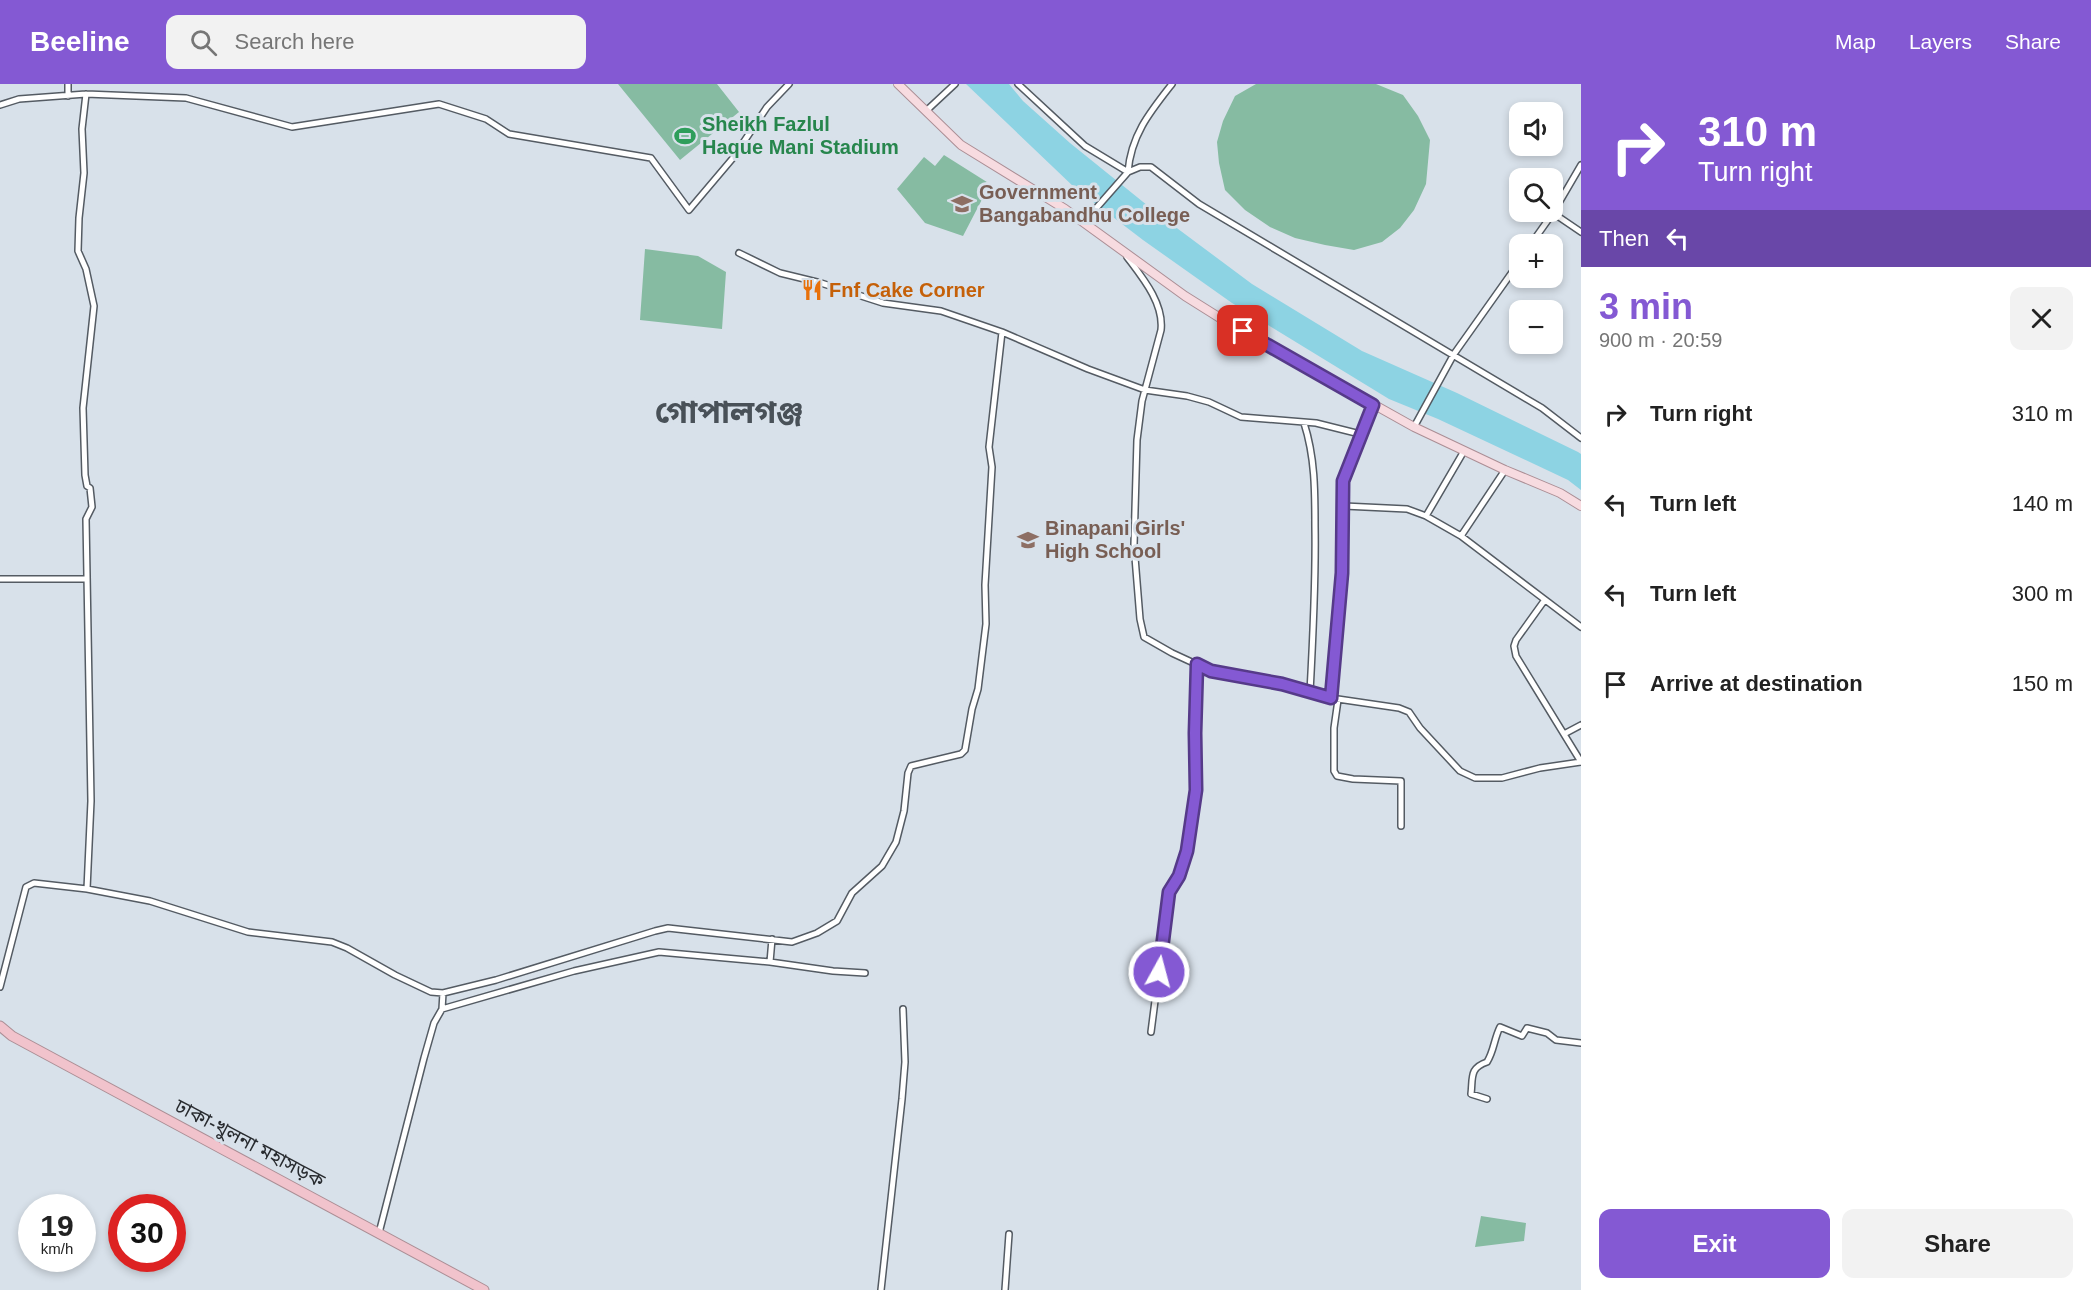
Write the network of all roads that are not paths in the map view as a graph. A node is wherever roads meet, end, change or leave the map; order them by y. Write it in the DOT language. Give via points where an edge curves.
graph roads {
  1 [pos="68,84"];
  2 [pos="789,84"];
  3 [pos="898,84"];
  4 [pos="955,84"];
  5 [pos="1018,84"];
  6 [pos="1172,84"];
  7 [pos="86,94"];
  8 [pos="68,96"];
  9 [pos="0,105"];
  10 [pos="926,111"];
  11 [pos="1581,165"];
  12 [pos="1126,174"];
  13 [pos="1563,196"];
  14 [pos="1563,220"];
  15 [pos="1084,222"];
  16 [pos="1581,232"];
  17 [pos="1122,251"];
  18 [pos="739,253"];
  19 [pos="1509,276"];
  20 [pos="1002,332"];
  21 [pos="1454,354"];
  22 [pos="1145,390"];
  23 [pos="1373,405"];
  24 [pos="1304,423"];
  25 [pos="1414,427"];
  26 [pos="1360,434"];
  27 [pos="1581,438"];
  28 [pos="1464,451"];
  29 [pos="1505,470"];
  30 [pos="1344,506"];
  31 [pos="1581,506"];
  32 [pos="1426,516"];
  33 [pos="1461,536"];
  34 [pos="0,579"];
  35 [pos="87,579"];
  36 [pos="1544,601"];
  37 [pos="1581,627"];
  38 [pos="1197,664"];
  39 [pos="1310,692"];
  40 [pos="1334,699"];
  41 [pos="1581,725"];
  42 [pos="1564,735"];
  43 [pos="1581,762"];
  44 [pos="1401,826"];
  45 [pos="87,889"];
  46 [pos="772,942"];
  47 [pos="770,961"];
  48 [pos="865,973"];
  49 [pos="0,987"];
  50 [pos="443,994"];
  51 [pos="442,1008"];
  52 [pos="903,1009"];
  53 [pos="0,1026"];
  54 [pos="1151,1032"];
  55 [pos="1581,1042"];
  56 [pos="1486,1099"];
  57 [pos="379,1233"];
  58 [pos="1009,1234"];
  59 [pos="484,1290"];
  60 [pos="881,1290"];
  61 [pos="1005,1290"];
  1 -- 8 [label="street"];
  2 -- 7 [label="street" via="688,210 651,158 509,134 486,119 439,104 292,127 186,98"];
  3 -- 10 [label="main road"];
  4 -- 10 [label="street"];
  5 -- 12 [label="street" via="1085,146"];
  6 -- 12 [label="street" via="1143,120"];
  7 -- 8 [label="street"];
  7 -- 35 [label="street" via="78,251 94,306 83,408 85,476 92,507 86,519"];
  8 -- 9 [label="street" via="19,99"];
  10 -- 15 [label="main road" via="961,145"];
  11 -- 13 [label="street"];
  12 -- 15 [label="street"];
  12 -- 21 [label="street" via="1151,167 1198,204"];
  14 -- 16 [label="street"];
  15 -- 17 [label="main road"];
  17 -- 22 [label="street" via="1151,293 1161,321"];
  17 -- 23 [label="main road" via="1185,296"];
  18 -- 20 [label="street" via="780,273 883,303 941,311"];
  19 -- 21 [label="street"];
  20 -- 22 [label="street"];
  20 -- 46 [label="street" via="989,447 992,467 986,624 965,750 911,766 896,842 882,866 852,893 837,921 792,942"];
  21 -- 25 [label="street"];
  21 -- 27 [label="street" via="1542,408"];
  22 -- 24 [label="street" via="1209,402 1241,417"];
  22 -- 38 [label="street" via="1135,487 1134,545 1140,619 1144,637"];
  23 -- 25 [label="main road"];
  23 -- 26 [label="street"];
  24 -- 26 [label="street"];
  24 -- 39 [label="street" via="1312,446 1315,501"];
  25 -- 28 [label="main road"];
  26 -- 30 [label="street" via="1343,481"];
  28 -- 29 [label="main road"];
  28 -- 32 [label="street"];
  29 -- 31 [label="main road"];
  29 -- 33 [label="street"];
  30 -- 32 [label="street" via="1407,509"];
  30 -- 40 [label="street"];
  32 -- 33 [label="street"];
  33 -- 36 [label="street"];
  34 -- 35 [label="street"];
  35 -- 45 [label="street" via="91,801"];
  36 -- 37 [label="street"];
  36 -- 42 [label="street" via="1514,646 1516,656"];
  38 -- 39 [label="street" via="1211,671"];
  38 -- 54 [label="street" via="1196,790 1187,851 1169,892"];
  39 -- 40 [label="street"];
  40 -- 43 [label="street" via="1409,712 1460,771 1475,778 1502,778"];
  40 -- 44 [label="street" via="1334,771 1337,776 1353,779 1401,781"];
  41 -- 42 [label="street"];
  42 -- 43 [label="street"];
  45 -- 49 [label="street" via="34,883 26,887"];
  45 -- 50 [label="street" via="150,901 248,932 332,942 431,992"];
  46 -- 47 [label="street"];
  46 -- 50 [label="street" via="668,928"];
  47 -- 48 [label="street"];
  47 -- 51 [label="street" via="659,952"];
  50 -- 51 [label="street"];
  51 -- 57 [label="street" via="424,1058"];
  52 -- 60 [label="street" via="905,1062"];
  53 -- 57 [label="highway, ঢাকা-খুলনা মহাসড়ক" via="12,1036"];
  55 -- 56 [label="street" via="1556,1040 1539,1029 1527,1028 1522,1036 1500,1027 1487,1062 1473,1071 1471,1094"];
  57 -- 59 [label="highway, ঢাকা-খুলনা মহাসড়ক"];
  58 -- 61 [label="street"];
}
